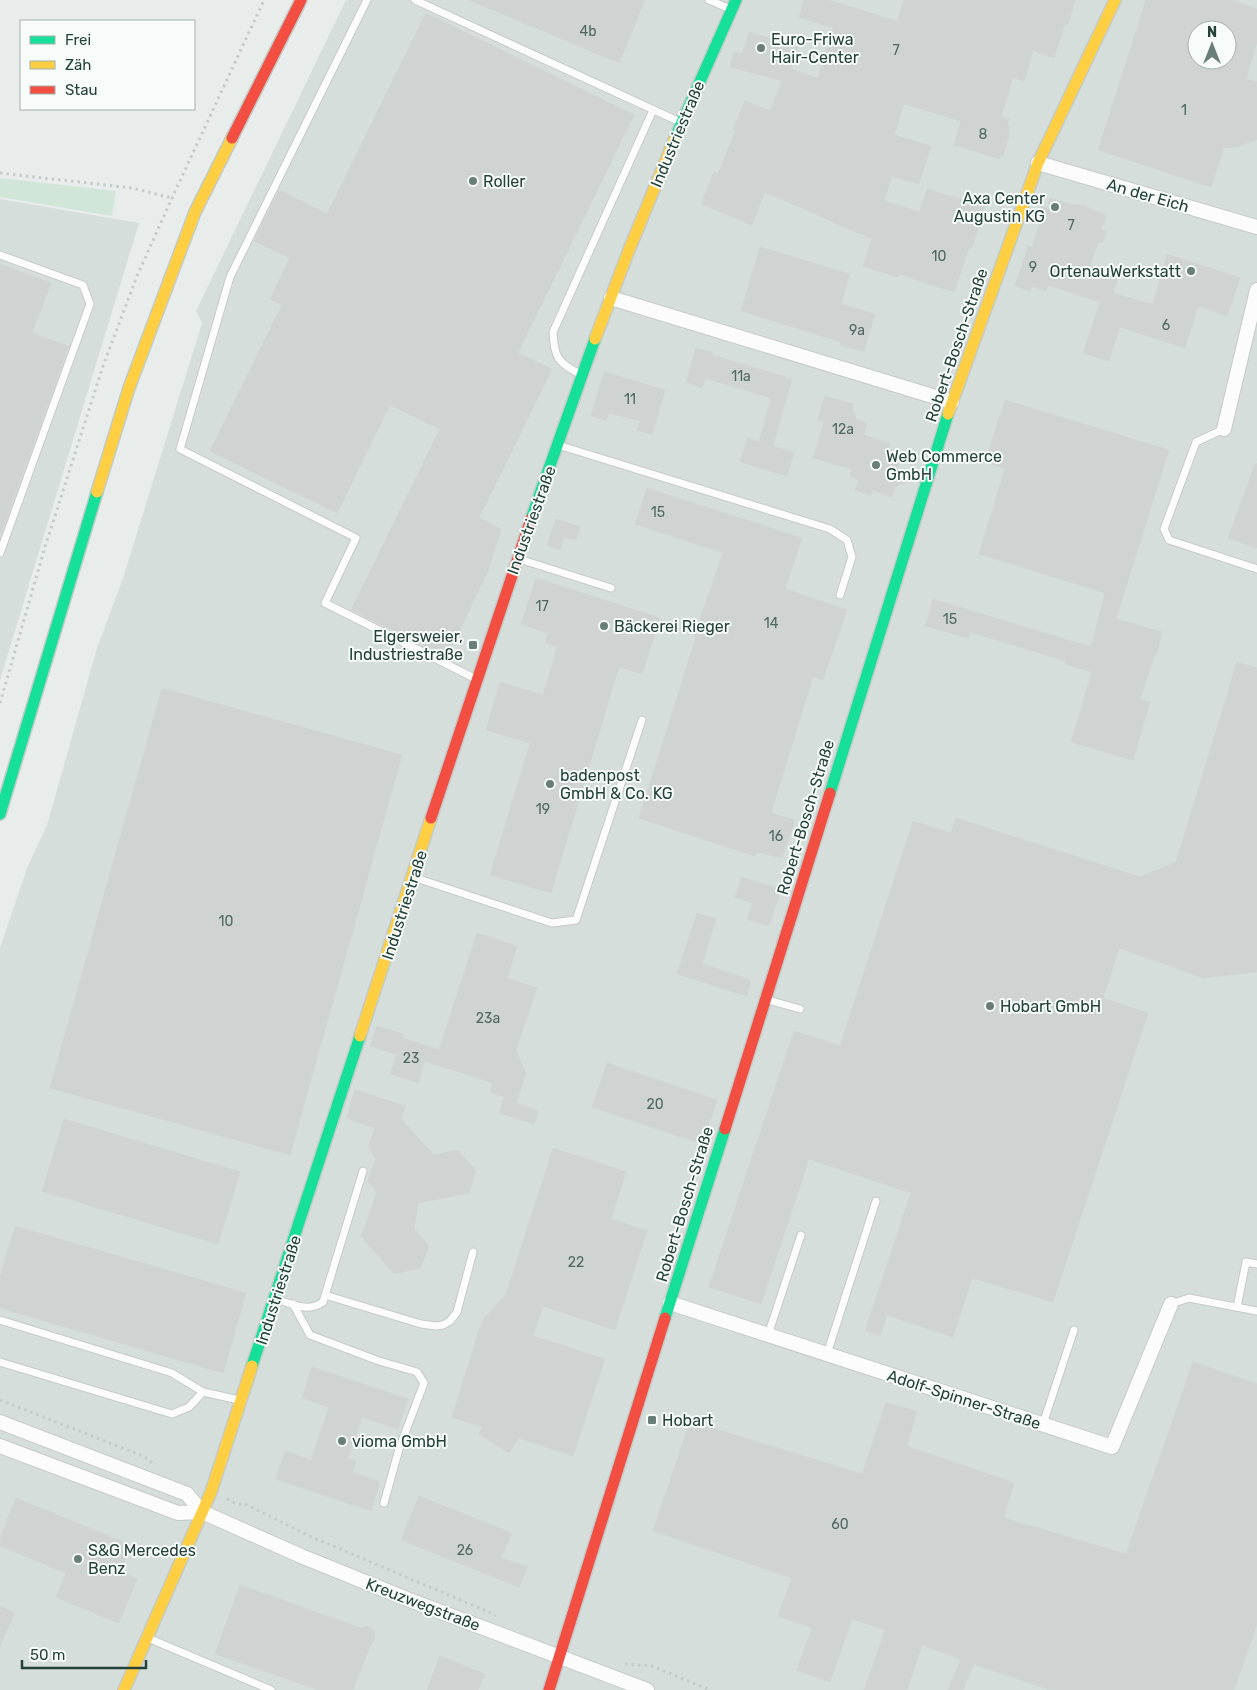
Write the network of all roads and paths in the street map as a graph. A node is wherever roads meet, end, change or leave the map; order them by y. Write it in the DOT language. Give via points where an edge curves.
graph roads {
  1 [pos="264,0"];
  2 [pos="301,0"];
  3 [pos="367,0"];
  4 [pos="416,0"];
  5 [pos="709,0"];
  6 [pos="1115,0"];
  7 [pos="734,5"];
  8 [pos="653,110"];
  9 [pos="680,122"];
  10 [pos="1038,163"];
  11 [pos="0,173"];
  12 [pos="172,198"];
  13 [pos="1257,227"];
  14 [pos="0,255"];
  15 [pos="1257,293"];
  16 [pos="611,298"];
  17 [pos="583,376"];
  18 [pos="952,402"];
  19 [pos="1224,429"];
  20 [pos="558,445"];
  21 [pos="0,553"];
  22 [pos="517,558"];
  23 [pos="1257,569"];
  24 [pos="611,588"];
  25 [pos="840,595"];
  26 [pos="477,679"];
  27 [pos="0,703"];
  28 [pos="642,720"];
  29 [pos="0,814"];
  30 [pos="412,877"];
  31 [pos="765,999"];
  32 [pos="800,1009"];
  33 [pos="362,1171"];
  34 [pos="876,1201"];
  35 [pos="801,1235"];
  36 [pos="473,1252"];
  37 [pos="1257,1264"];
  38 [pos="325,1295"];
  39 [pos="275,1299"];
  40 [pos="670,1303"];
  41 [pos="293,1304"];
  42 [pos="1170,1304"];
  43 [pos="1237,1307"];
  44 [pos="1257,1311"];
  45 [pos="0,1320"];
  46 [pos="1074,1330"];
  47 [pos="768,1335"];
  48 [pos="827,1354"];
  49 [pos="0,1362"];
  50 [pos="204,1392"];
  51 [pos="0,1400"];
  52 [pos="242,1400"];
  53 [pos="0,1422"];
  54 [pos="1043,1424"];
  55 [pos="0,1446"];
  56 [pos="155,1466"];
  57 [pos="211,1492"];
  58 [pos="384,1502"];
  59 [pos="202,1512"];
  60 [pos="500,1616"];
  61 [pos="147,1637"];
  62 [pos="559,1656"];
  63 [pos="618,1664"];
  64 [pos="124,1690"];
  65 [pos="271,1690"];
  66 [pos="550,1690"];
  67 [pos="647,1690"];
  68 [pos="710,1690"];
  1 -- 12 [label="path"];
  2 -- 29 [label="street" via="195,212 133,378"];
  3 -- 26 [label="lane" via="230,277 180,449 356,538 325,603"];
  4 -- 8 [label="lane"];
  5 -- 7 [label="lane"];
  6 -- 10 [label="street, Robert-Bosch-Straße"];
  7 -- 9 [label="street, Industriestraße"];
  8 -- 9 [label="lane"];
  8 -- 17 [label="lane" via="553,332 554,350 564,366"];
  9 -- 16 [label="street, Industriestraße"];
  10 -- 13 [label="street, An der Eich"];
  10 -- 18 [label="street, Robert-Bosch-Straße"];
  11 -- 12 [label="path" via="132,188"];
  12 -- 27 [label="path" via="137,276 103,366 45,547"];
  14 -- 21 [label="lane" via="83,285 90,304"];
  15 -- 19 [label="street"];
  16 -- 17 [label="street, Industriestraße"];
  16 -- 18 [label="street"];
  17 -- 20 [label="street, Industriestraße"];
  18 -- 31 [label="street, Robert-Bosch-Straße"];
  19 -- 23 [label="lane" via="1196,442 1164,529 1169,540"];
  20 -- 22 [label="street, Industriestraße"];
  20 -- 25 [label="lane" via="830,529 847,540 852,556"];
  22 -- 24 [label="lane"];
  22 -- 26 [label="street, Industriestraße"];
  26 -- 30 [label="street, Industriestraße"];
  28 -- 30 [label="lane" via="576,920 552,923"];
  30 -- 39 [label="street, Industriestraße"];
  31 -- 32 [label="lane"];
  31 -- 40 [label="street, Robert-Bosch-Straße"];
  33 -- 38 [label="lane"];
  34 -- 48 [label="lane"];
  35 -- 47 [label="lane"];
  36 -- 38 [label="lane" via="457,1312 443,1325 421,1324"];
  37 -- 43 [label="lane" via="1246,1262"];
  38 -- 41 [label="lane" via="323,1302 315,1308"];
  39 -- 41 [label="lane"];
  39 -- 52 [label="street, Industriestraße"];
  40 -- 47 [label="street, Adolf-Spinner-Straße"];
  40 -- 62 [label="street, Robert-Bosch-Straße"];
  41 -- 58 [label="lane" via="310,1335 417,1372 424,1383"];
  42 -- 43 [label="lane" via="1189,1298"];
  42 -- 54 [label="street, Adolf-Spinner-Straße" via="1112,1447"];
  43 -- 44 [label="lane"];
  45 -- 50 [label="lane" via="172,1373"];
  46 -- 54 [label="lane"];
  47 -- 48 [label="street, Adolf-Spinner-Straße"];
  48 -- 54 [label="street, Adolf-Spinner-Straße"];
  49 -- 50 [label="lane" via="172,1414 189,1408"];
  50 -- 52 [label="lane"];
  51 -- 56 [label="path" via="143,1456"];
  52 -- 57 [label="street, Industriestraße"];
  53 -- 59 [label="street, Kreuzwegstraße" via="187,1494"];
  55 -- 59 [label="street, Kreuzwegstraße" via="178,1513"];
  57 -- 59 [label="street, Industriestraße"];
  57 -- 60 [label="path"];
  59 -- 61 [label="street, Industriestraße"];
  59 -- 62 [label="street, Kreuzwegstraße" via="407,1599"];
  61 -- 64 [label="street, Industriestraße"];
  61 -- 65 [label="lane"];
  62 -- 66 [label="street, Robert-Bosch-Straße"];
  62 -- 67 [label="street, Kreuzwegstraße"];
  63 -- 68 [label="path" via="652,1666"];
}
